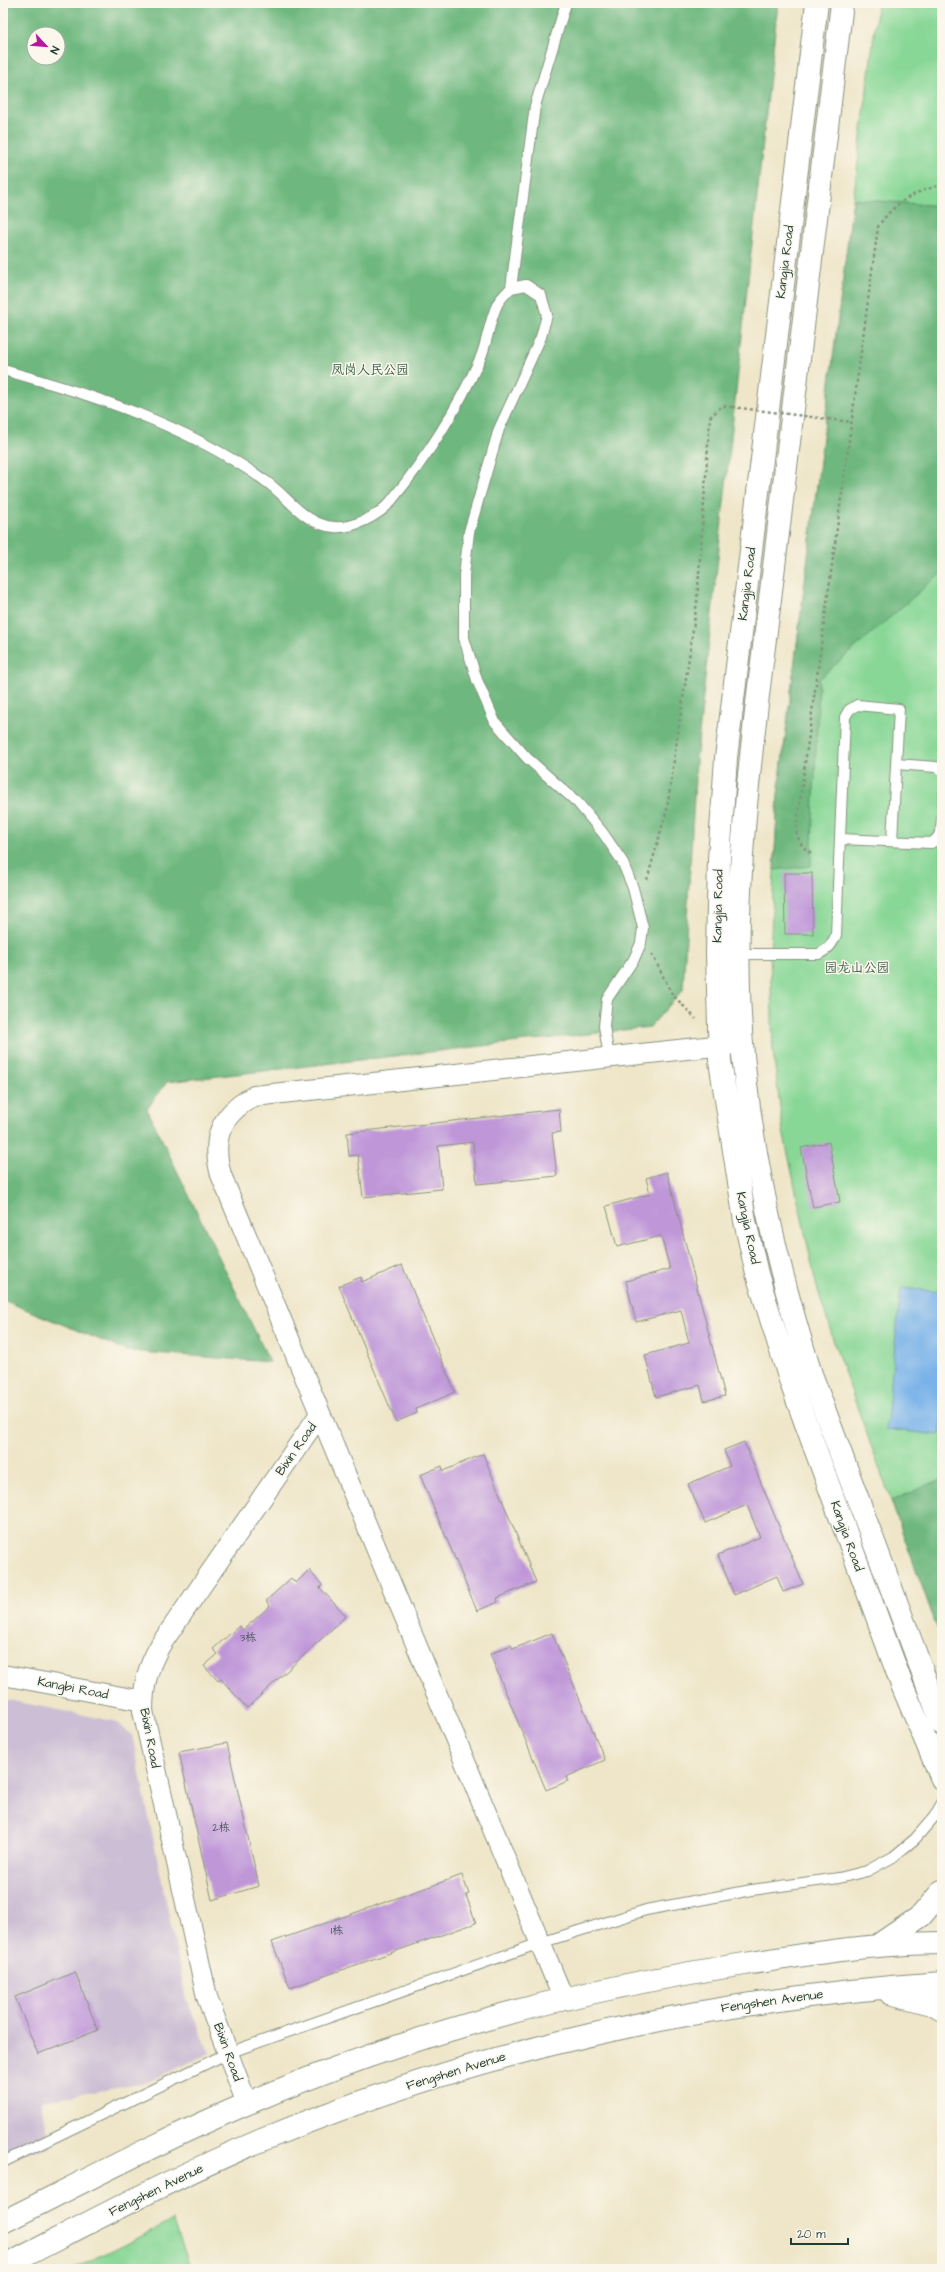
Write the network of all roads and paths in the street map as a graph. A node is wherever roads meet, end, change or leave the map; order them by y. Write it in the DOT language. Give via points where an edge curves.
graph roads {
  1 [pos="566,3"];
  2 [pos="816,3"];
  3 [pos="842,3"];
  4 [pos="942,185"];
  5 [pos="511,288"];
  6 [pos="3,370"];
  7 [pos="851,422"];
  8 [pos="896,764"];
  9 [pos="942,770"];
  10 [pos="942,816"];
  11 [pos="840,839"];
  12 [pos="892,841"];
  13 [pos="812,852"];
  14 [pos="639,908"];
  15 [pos="641,944"];
  16 [pos="717,954"];
  17 [pos="740,954"];
  18 [pos="696,1019"];
  19 [pos="742,1043"];
  20 [pos="719,1046"];
  21 [pos="609,1058"];
  22 [pos="320,1414"];
  23 [pos="3,1675"];
  24 [pos="143,1701"];
  25 [pos="942,1724"];
  26 [pos="942,1779"];
  27 [pos="942,1803"];
  28 [pos="942,1891"];
  29 [pos="540,1943"];
  30 [pos="942,1943"];
  31 [pos="875,1948"];
  32 [pos="942,1983"];
  33 [pos="859,1989"];
  34 [pos="564,2000"];
  35 [pos="942,2010"];
  36 [pos="228,2053"];
  37 [pos="247,2104"];
  38 [pos="3,2162"];
  39 [pos="3,2222"];
  40 [pos="3,2267"];
  1 -- 5 [label="lane" via="535,106"];
  2 -- 16 [label="street, Kangjia Road" via="726,758 719,859"];
  3 -- 17 [label="street, Kangjia Road" via="750,761 742,860"];
  4 -- 7 [label="path" via="902,200 888,212 878,227"];
  5 -- 6 [label="lane" via="498,303 481,357 451,418 390,503 366,521 334,527 308,518 265,480 222,454 153,419 77,391"];
  5 -- 14 [label="lane" via="526,284 541,295 547,315 541,337 499,430 469,532 464,575 464,638 477,680 495,722 527,758 578,803 603,833 622,861"];
  7 -- 13 [label="path" via="796,830 804,849"];
  7 -- 14 [label="path, bridge" via="722,406 710,417 697,602 667,809"];
  8 -- 9 [label="lane" via="936,767"];
  8 -- 11 [label="lane" via="899,709 857,705 849,710 845,717"];
  8 -- 12 [label="lane"];
  10 -- 12 [label="lane" via="941,834 937,840 931,843"];
  11 -- 12 [label="lane"];
  11 -- 17 [label="lane" via="836,935 830,947 818,954"];
  14 -- 15 [label="lane" via="643,928"];
  15 -- 18 [label="path" via="652,953 672,994"];
  15 -- 21 [label="lane" via="634,960 607,999 604,1026"];
  16 -- 17 [label="lane"];
  16 -- 20 [label="street, Kangjia Road"];
  17 -- 19 [label="street, Kangjia Road"];
  19 -- 20 [label="street"];
  19 -- 25 [label="street, Kangjia Road" via="758,1164 793,1318 813,1382"];
  20 -- 21 [label="street"];
  20 -- 26 [label="street, Kangjia Road" via="745,1221 772,1325 886,1641"];
  21 -- 22 [label="street" via="254,1096 238,1106 225,1120 217,1144 216,1157 221,1175"];
  22 -- 24 [label="street, Bixin Road" via="161,1644 146,1676"];
  22 -- 29 [label="street"];
  23 -- 24 [label="street, Kangbi Road"];
  24 -- 36 [label="street, Bixin Road" via="143,1711 207,1997"];
  27 -- 29 [label="lane" via="915,1839 893,1857 867,1871 839,1878 752,1890 646,1910"];
  28 -- 31 [label="street" via="920,1916"];
  29 -- 34 [label="street"];
  29 -- 36 [label="lane"];
  30 -- 31 [label="street"];
  31 -- 34 [label="street" via="702,1970"];
  32 -- 33 [label="street, Fengshen Avenue"];
  33 -- 35 [label="street" via="896,1993 932,2004"];
  33 -- 40 [label="street, Fengshen Avenue" via="709,2010 633,2024 489,2060 408,2086 334,2112 205,2166"];
  34 -- 37 [label="street" via="471,2024 395,2048"];
  36 -- 37 [label="street, Bixin Road"];
  36 -- 38 [label="lane"];
  37 -- 39 [label="street" via="174,2136"];
}
